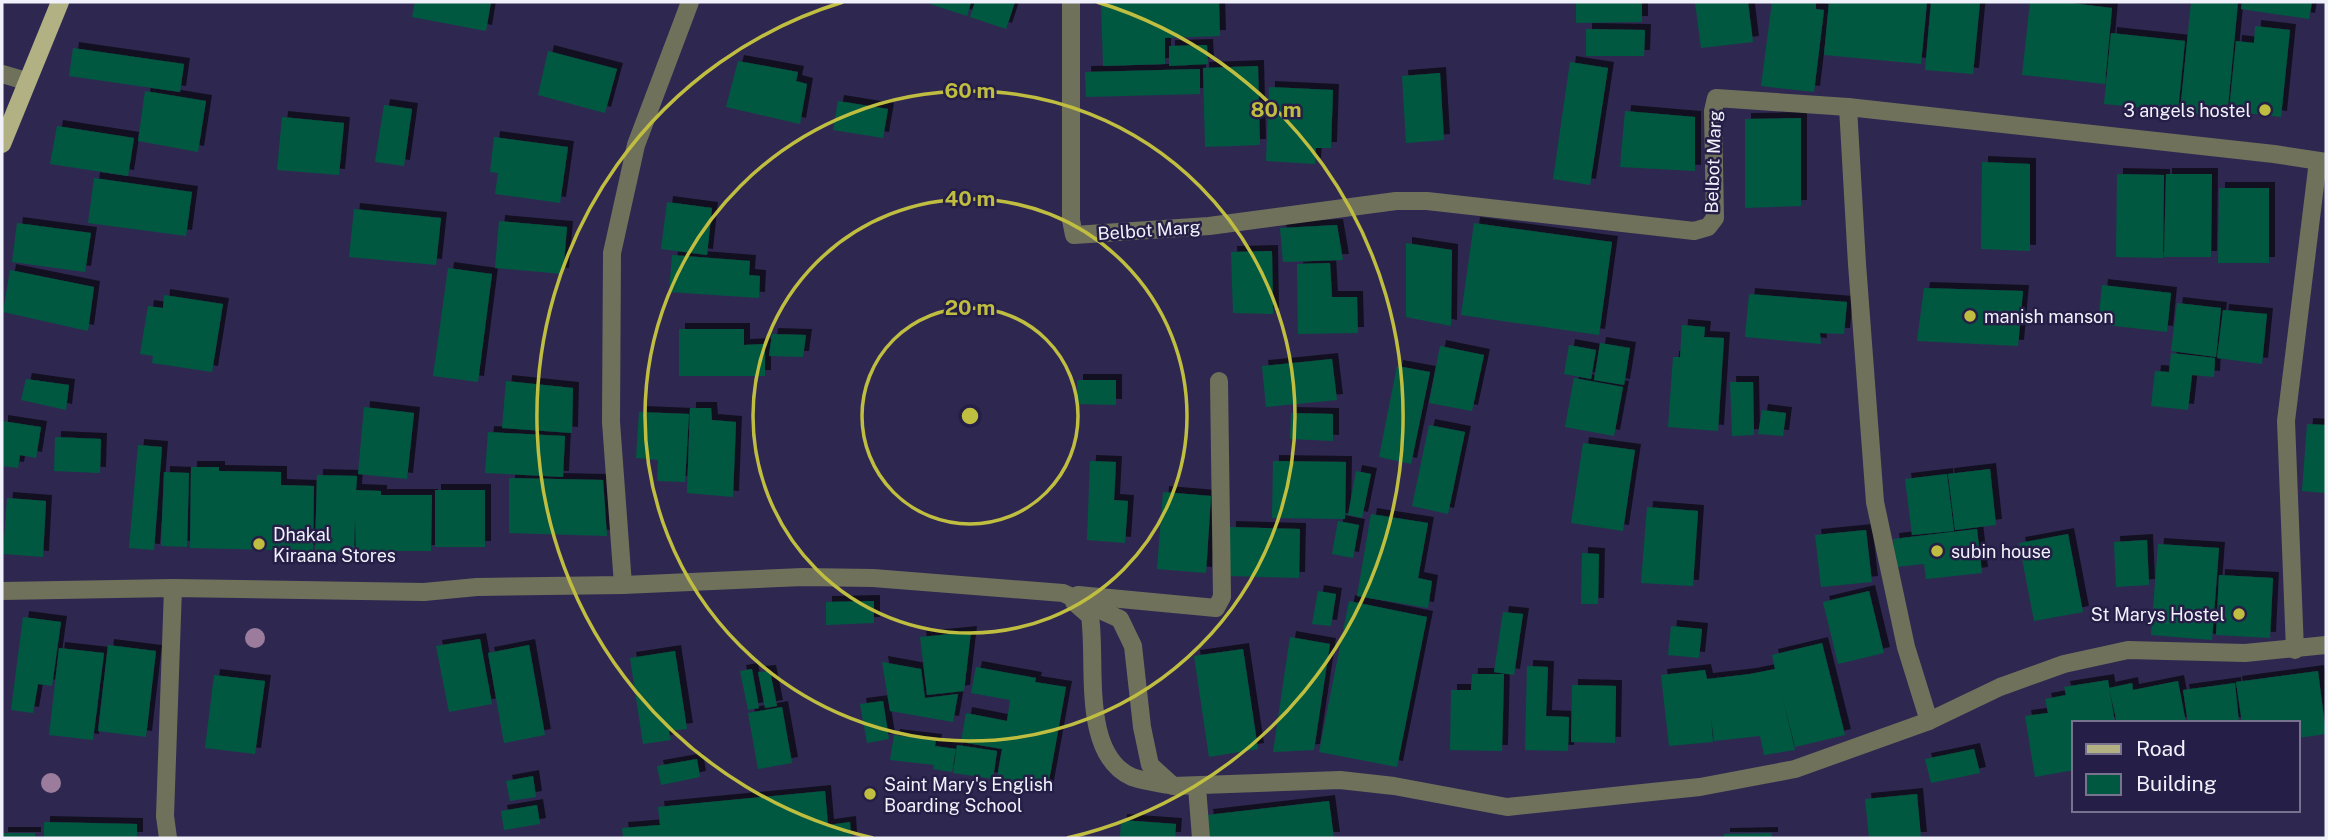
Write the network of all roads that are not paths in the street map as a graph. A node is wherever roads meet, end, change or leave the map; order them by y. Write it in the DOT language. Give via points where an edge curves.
graph roads {
  1 [pos="60,2"];
  2 [pos="690,2"];
  3 [pos="1071,2"];
  4 [pos="2,74"];
  5 [pos="26,82"];
  6 [pos="1848,107"];
  7 [pos="2,144"];
  8 [pos="2322,161"];
  9 [pos="1219,381"];
  10 [pos="623,585"];
  11 [pos="173,588"];
  12 [pos="2,591"];
  13 [pos="1063,593"];
  14 [pos="2326,645"];
  15 [pos="2295,650"];
  16 [pos="1929,721"];
  17 [pos="1173,786"];
  18 [pos="1197,787"];
  19 [pos="168,838"];
  20 [pos="1201,838"];
  1 -- 5 [label="main road"];
  2 -- 10 [label="street" via="636,145 612,253 611,422"];
  3 -- 6 [label="street, Belbot Marg" via="1074,235 1209,226 1396,201 1694,232 1708,227 1714,218 1716,98"];
  4 -- 5 [label="street"];
  5 -- 7 [label="main road"];
  6 -- 8 [label="street, Belbot Marg"];
  6 -- 16 [label="street" via="1875,502 1906,647"];
  8 -- 15 [label="street" via="2286,421"];
  9 -- 13 [label="street" via="1223,597 1216,608"];
  10 -- 11 [label="street" via="424,592"];
  10 -- 13 [label="street" via="873,578"];
  11 -- 12 [label="street"];
  11 -- 19 [label="street"];
  13 -- 17 [label="street" via="1121,619 1133,646 1150,765"];
  13 -- 17 [label="street" via="1090,616 1094,710 1112,763 1132,777"];
  14 -- 15 [label="street"];
  15 -- 16 [label="street" via="2128,650 2064,664 2000,687"];
  16 -- 18 [label="street" via="1795,769 1700,787 1507,807 1340,780"];
  17 -- 18 [label="street"];
  18 -- 20 [label="street"];
}
